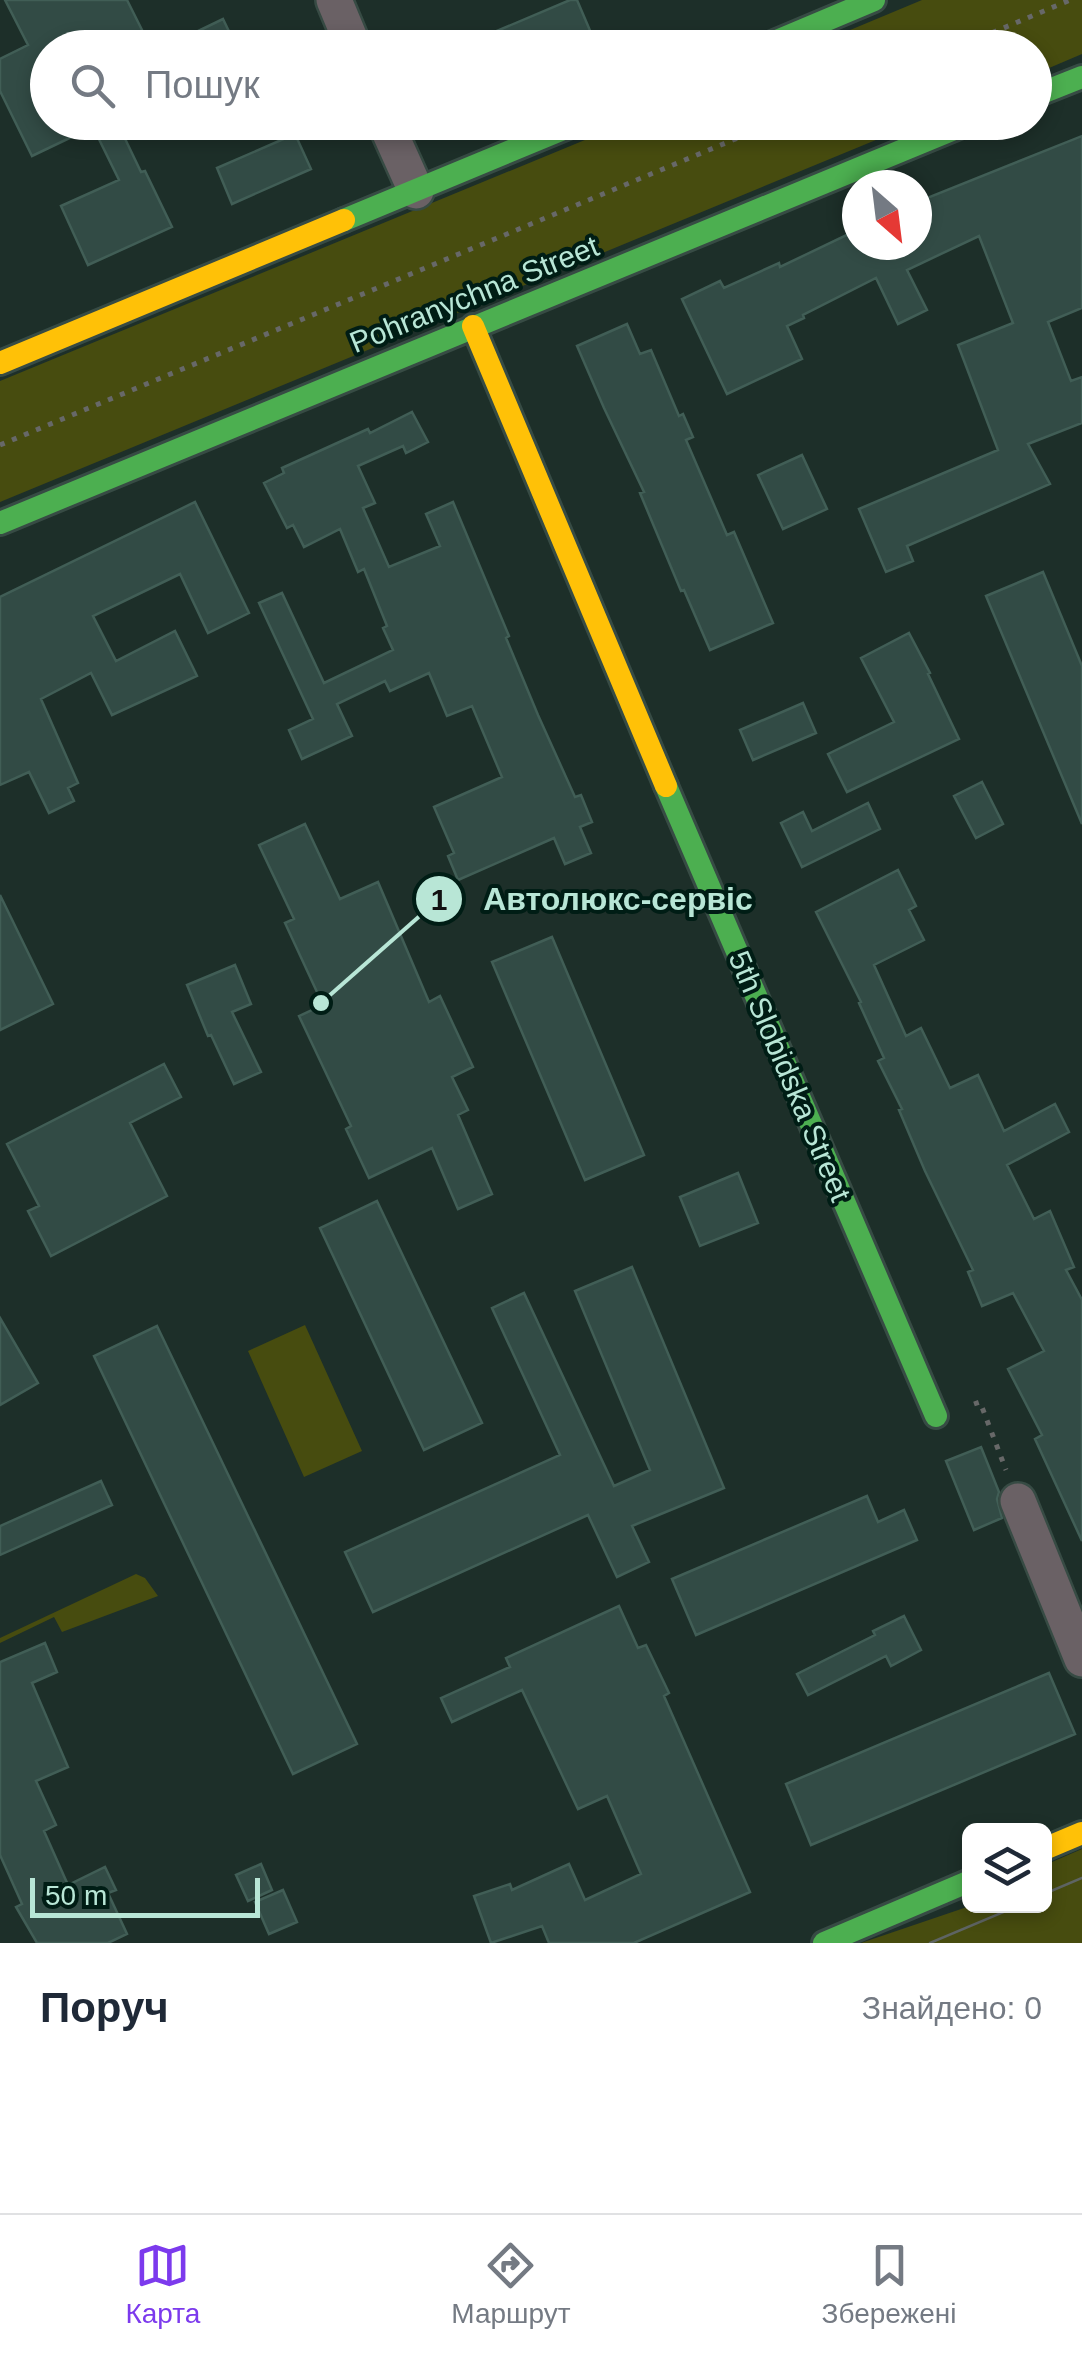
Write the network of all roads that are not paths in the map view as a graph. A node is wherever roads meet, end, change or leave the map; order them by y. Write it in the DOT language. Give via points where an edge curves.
graph roads {
  1 [pos="334,0"];
  2 [pos="874,0"];
  3 [pos="346,30"];
  4 [pos="803,30"];
  5 [pos="1082,77"];
  6 [pos="1052,89"];
  7 [pos="393,140"];
  8 [pos="537,140"];
  9 [pos="927,140"];
  10 [pos="416,191"];
  11 [pos="473,326"];
  12 [pos="0,363"];
  13 [pos="0,524"];
  14 [pos="936,1416"];
  15 [pos="1018,1501"];
  16 [pos="1082,1660"];
  17 [pos="1082,1832"];
  18 [pos="1052,1845"];
  19 [pos="962,1884"];
  20 [pos="824,1943"];
  1 -- 3 [label="street"];
  2 -- 4 [label="main road"];
  5 -- 6 [label="main road"];
  7 -- 10 [label="street"];
  8 -- 10 [label="main road"];
  9 -- 11 [label="main road, Pohranychna Street"];
  10 -- 12 [label="main road"];
  11 -- 13 [label="main road, Pohranychna Street"];
  11 -- 14 [label="main road, 5th Slobidska Street"];
  15 -- 16 [label="street"];
  17 -- 18 [label="main road"];
  19 -- 20 [label="main road"];
}
